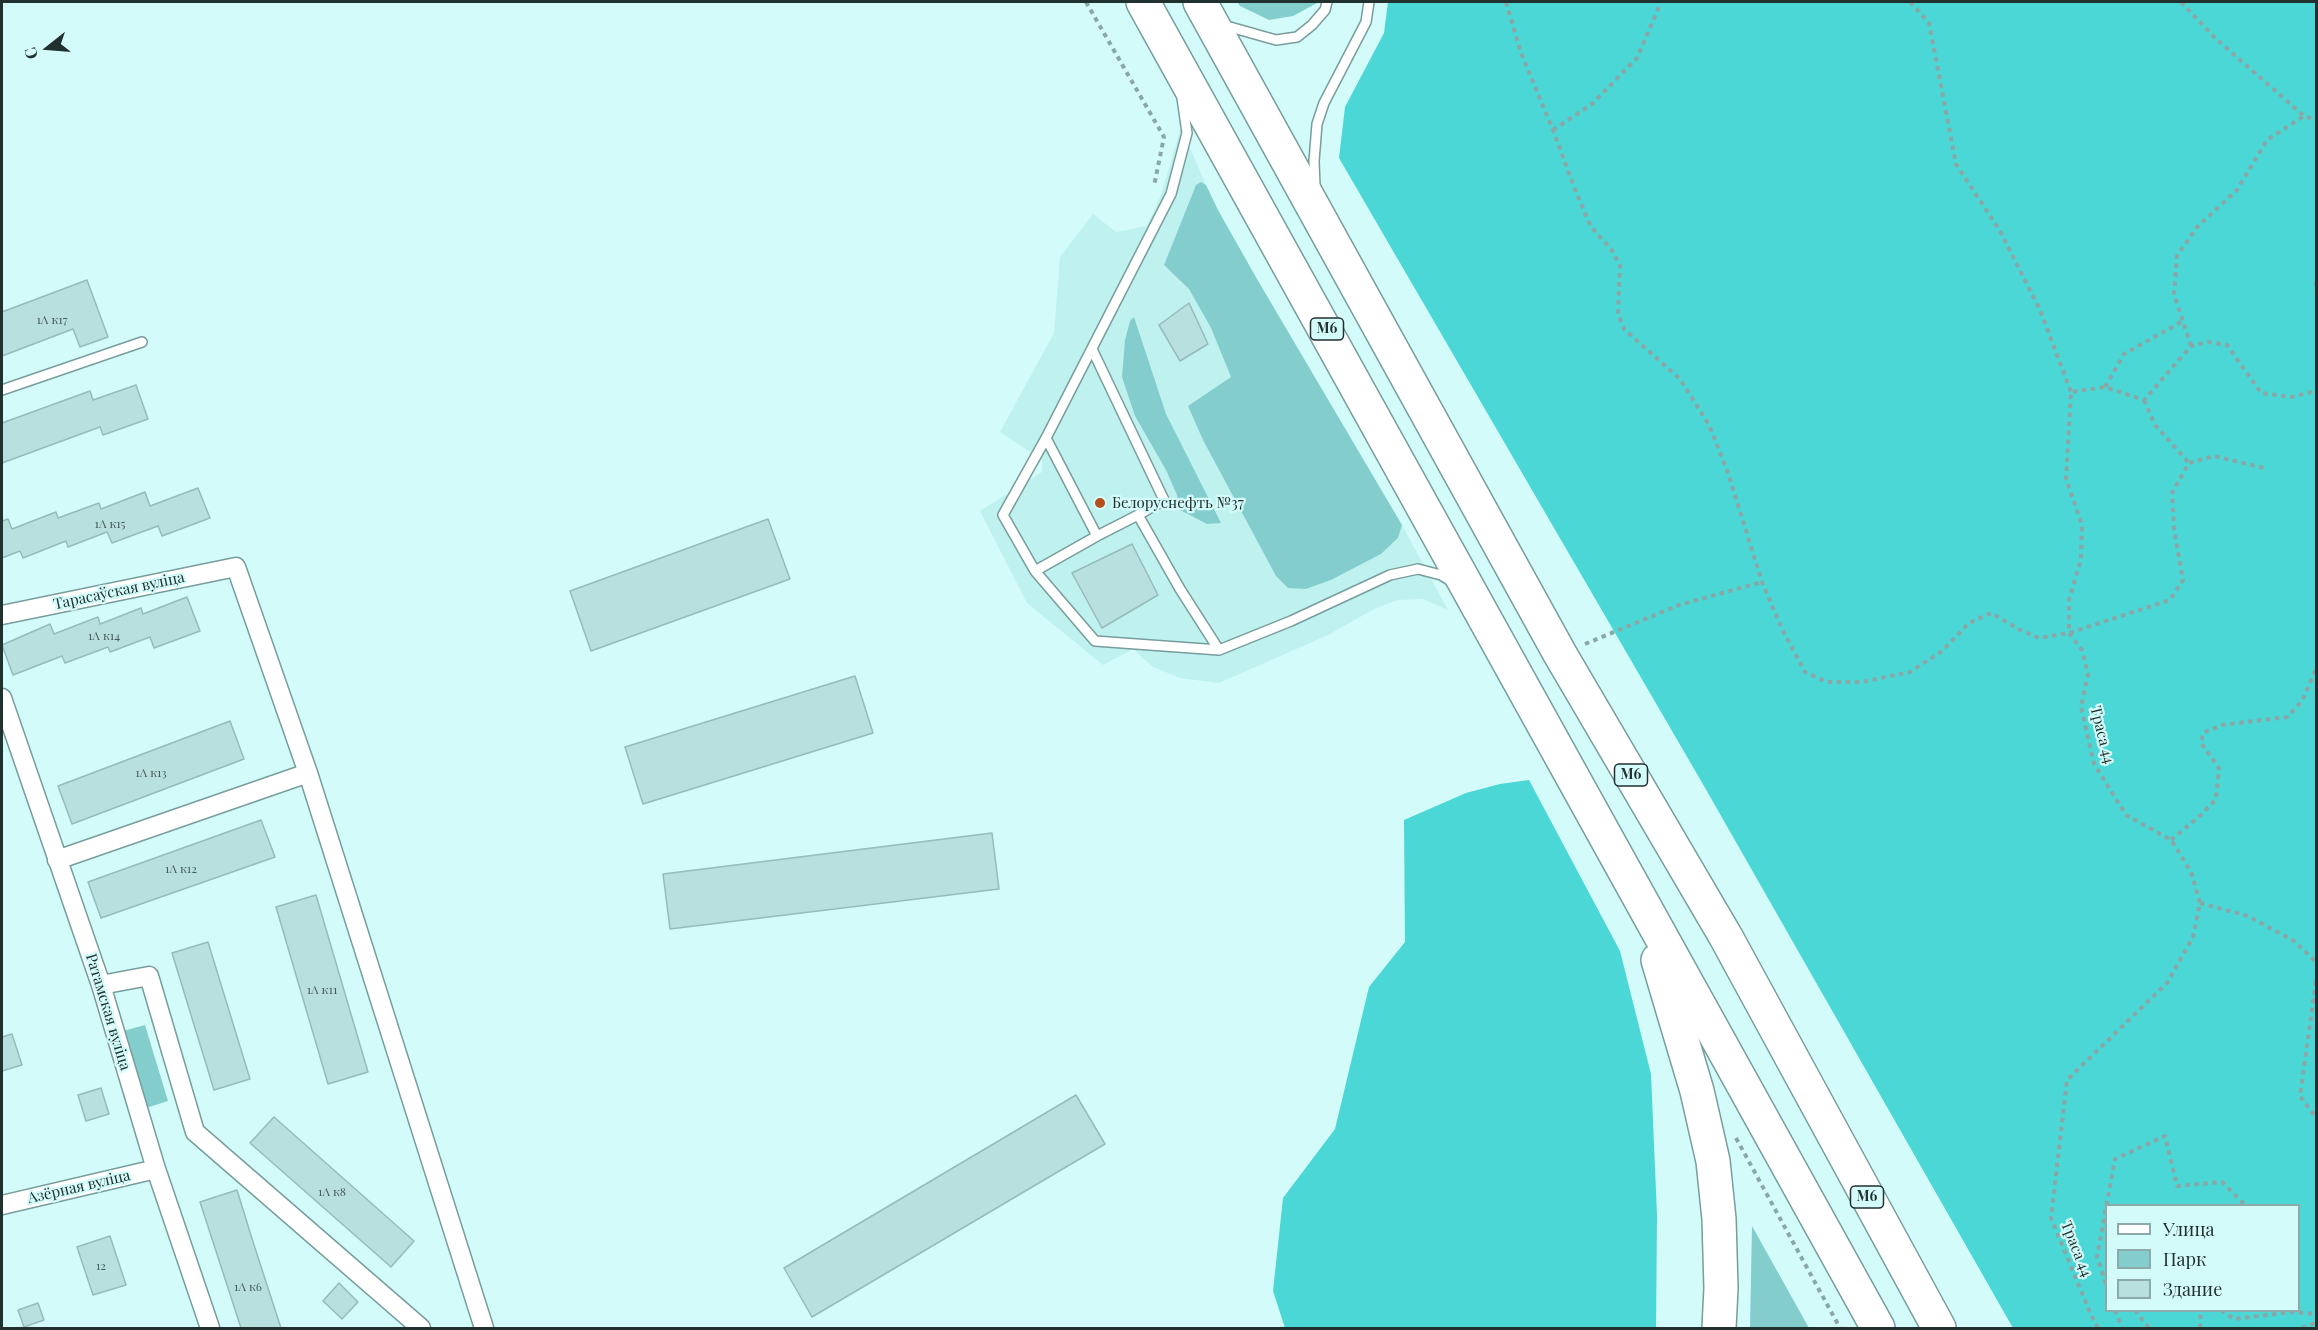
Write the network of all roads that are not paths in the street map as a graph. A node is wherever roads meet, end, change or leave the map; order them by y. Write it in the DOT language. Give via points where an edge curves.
graph roads {
  1 [pos="1143,2"];
  2 [pos="1327,2"];
  3 [pos="1369,2"];
  4 [pos="1206,12"];
  5 [pos="1178,66"];
  6 [pos="1316,210"];
  7 [pos="142,342"];
  8 [pos="1092,349"];
  9 [pos="2,390"];
  10 [pos="1046,438"];
  11 [pos="1138,515"];
  12 [pos="1097,536"];
  13 [pos="1035,571"];
  14 [pos="1473,595"];
  15 [pos="2,615"];
  16 [pos="1218,650"];
  17 [pos="2,698"];
  18 [pos="308,773"];
  19 [pos="57,860"];
  20 [pos="1640,900"];
  21 [pos="101,985"];
  22 [pos="156,1168"];
  23 [pos="2,1204"];
  24 [pos="210,1329"];
  25 [pos="422,1329"];
  26 [pos="484,1329"];
  27 [pos="1719,1329"];
  28 [pos="1878,1329"];
  29 [pos="1939,1329"];
  1 -- 5 [label="highway, М6"];
  2 -- 4 [label="lane" via="1325,10 1298,37 1276,40"];
  3 -- 6 [label="lane" via="1366,22 1317,124"];
  4 -- 6 [label="highway, М6"];
  5 -- 8 [label="lane" via="1186,133 1171,194"];
  5 -- 14 [label="highway, М6"];
  6 -- 29 [label="highway, М6" via="1560,654 1726,937"];
  7 -- 9 [label="lane"];
  8 -- 10 [label="lane"];
  8 -- 11 [label="lane" via="1164,500"];
  10 -- 12 [label="lane"];
  10 -- 13 [label="lane" via="1003,515"];
  11 -- 12 [label="lane"];
  11 -- 16 [label="lane"];
  12 -- 13 [label="lane"];
  13 -- 16 [label="lane" via="1095,641"];
  14 -- 16 [label="lane" via="1441,575 1418,569 1390,575"];
  14 -- 20 [label="highway, М6"];
  15 -- 18 [label="street, Тарасаўская вуліца" via="236,567"];
  17 -- 19 [label="street, Ратамская вуліца"];
  18 -- 19 [label="street"];
  18 -- 26 [label="street"];
  19 -- 21 [label="street, Ратамская вуліца"];
  20 -- 27 [label="highway" via="1697,1091 1713,1161 1720,1230"];
  20 -- 28 [label="highway, М6"];
  21 -- 22 [label="street, Ратамская вуліца"];
  21 -- 25 [label="street" via="149,976 195,1132"];
  22 -- 23 [label="street, Азёрная вуліца"];
  22 -- 24 [label="street, Ратамская вуліца"];
}
